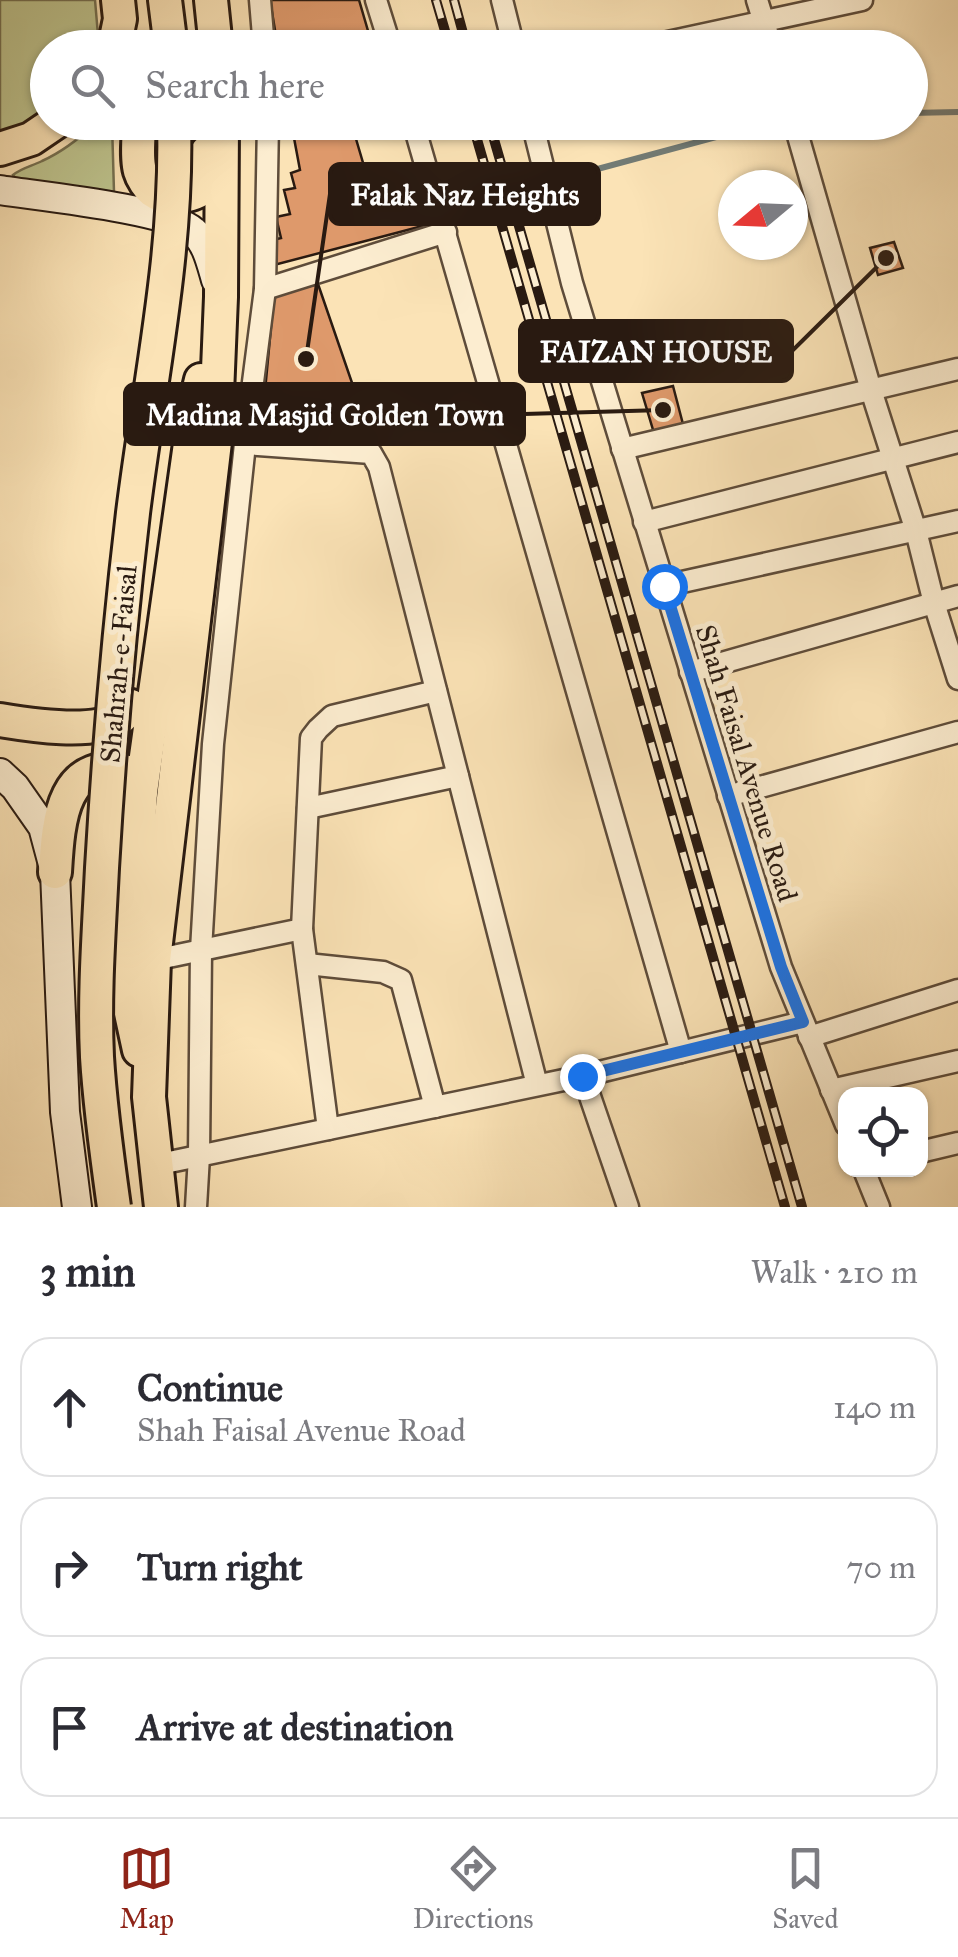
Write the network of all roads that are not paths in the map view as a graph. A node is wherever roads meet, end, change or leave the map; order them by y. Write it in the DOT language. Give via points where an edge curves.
graph roads {
  1 [pos="118,0"];
  2 [pos="132,0"];
  3 [pos="164,0"];
  4 [pos="200,0"];
  5 [pos="212,0"];
  6 [pos="260,0"];
  7 [pos="376,0"];
  8 [pos="502,0"];
  9 [pos="757,0"];
  10 [pos="862,0"];
  11 [pos="764,22"];
  12 [pos="118,30"];
  13 [pos="134,30"];
  14 [pos="168,30"];
  15 [pos="201,30"];
  16 [pos="214,30"];
  17 [pos="262,30"];
  18 [pos="385,30"];
  19 [pos="510,30"];
  20 [pos="726,30"];
  21 [pos="766,30"];
  22 [pos="30,138"];
  23 [pos="139,140"];
  24 [pos="174,140"];
  25 [pos="207,140"];
  26 [pos="222,140"];
  27 [pos="268,140"];
  28 [pos="418,140"];
  29 [pos="536,140"];
  30 [pos="799,140"];
  31 [pos="0,149"];
  32 [pos="0,190"];
  33 [pos="446,232"];
  34 [pos="265,289"];
  35 [pos="221,297"];
  36 [pos="958,369"];
  37 [pos="871,390"];
  38 [pos="958,442"];
  39 [pos="244,444"];
  40 [pos="622,449"];
  41 [pos="892,459"];
  42 [pos="958,521"];
  43 [pos="644,522"];
  44 [pos="916,531"];
  45 [pos="664,586"];
  46 [pos="170,589"];
  47 [pos="958,596"];
  48 [pos="934,603"];
  49 [pos="690,672"];
  50 [pos="958,679"];
  51 [pos="436,691"];
  52 [pos="0,720"];
  53 [pos="958,732"];
  54 [pos="0,773"];
  55 [pos="458,776"];
  56 [pos="141,792"];
  57 [pos="728,796"];
  58 [pos="308,808"];
  59 [pos="55,872"];
  60 [pos="302,929"];
  61 [pos="201,950"];
  62 [pos="154,960"];
  63 [pos="306,964"];
  64 [pos="958,990"];
  65 [pos="806,1029"];
  66 [pos="682,1052"];
  67 [pos="958,1061"];
  68 [pos="582,1076"];
  69 [pos="536,1085"];
  70 [pos="831,1090"];
  71 [pos="149,1097"];
  72 [pos="838,1106"];
  73 [pos="434,1107"];
  74 [pos="328,1129"];
  75 [pos="958,1143"];
  76 [pos="928,1150"];
  77 [pos="199,1156"];
  78 [pos="155,1165"];
  79 [pos="867,1177"];
  80 [pos="77,1207"];
  81 [pos="114,1207"];
  82 [pos="160,1207"];
  83 [pos="196,1207"];
  84 [pos="628,1207"];
  85 [pos="879,1207"];
  1 -- 12 [label="highway"];
  2 -- 13 [label="highway"];
  3 -- 14 [label="highway"];
  4 -- 15 [label="highway"];
  5 -- 16 [label="highway"];
  6 -- 17 [label="street"];
  7 -- 18 [label="street"];
  8 -- 19 [label="street"];
  9 -- 11 [label="street"];
  10 -- 11 [label="street"];
  11 -- 20 [label="street"];
  11 -- 21 [label="street"];
  22 -- 31 [label="highway"];
  23 -- 25 [label="highway" via="139,168 150,190 183,196 204,185"];
  24 -- 81 [label="highway, Shahrah-e-Faisal, bridge" via="167,276 109,750 97,1055"];
  26 -- 35 [label="highway"];
  27 -- 34 [label="street"];
  28 -- 33 [label="street"];
  29 -- 40 [label="street, Shah Faisal Avenue Road"];
  30 -- 37 [label="street"];
  32 -- 35 [label="main road" via="180,223 204,244"];
  33 -- 34 [label="street"];
  33 -- 66 [label="street"];
  34 -- 39 [label="street"];
  35 -- 46 [label="highway" via="196,401"];
  35 -- 62 [label="highway" via="215,442"];
  36 -- 37 [label="street"];
  37 -- 40 [label="street"];
  37 -- 41 [label="street"];
  38 -- 41 [label="street"];
  39 -- 51 [label="street" via="371,453"];
  39 -- 61 [label="street"];
  40 -- 43 [label="street, Shah Faisal Avenue Road"];
  41 -- 43 [label="street"];
  41 -- 44 [label="street"];
  42 -- 44 [label="street"];
  43 -- 45 [label="street, Shah Faisal Avenue Road"];
  44 -- 45 [label="street"];
  44 -- 48 [label="street"];
  45 -- 49 [label="street, Shah Faisal Avenue Road"];
  46 -- 52 [label="highway" via="147,680 120,718 74,727"];
  46 -- 56 [label="highway"];
  47 -- 48 [label="street"];
  48 -- 49 [label="street"];
  48 -- 50 [label="street"];
  49 -- 57 [label="street, Shah Faisal Avenue Road"];
  51 -- 55 [label="street"];
  51 -- 58 [label="street" via="332,716 312,738"];
  53 -- 57 [label="street"];
  54 -- 59 [label="main road" via="44,828"];
  55 -- 58 [label="street"];
  55 -- 69 [label="street"];
  56 -- 59 [label="highway" via="135,774 115,768 76,784 63,804"];
  56 -- 71 [label="highway" via="128,1000"];
  57 -- 65 [label="street, Shah Faisal Avenue Road"];
  58 -- 60 [label="street"];
  59 -- 80 [label="main road" via="65,1112"];
  60 -- 61 [label="street"];
  60 -- 63 [label="street"];
  61 -- 62 [label="street"];
  61 -- 77 [label="street"];
  62 -- 71 [label="highway"];
  63 -- 73 [label="street" via="383,972 400,980"];
  63 -- 74 [label="street"];
  64 -- 65 [label="street"];
  65 -- 66 [label="street"];
  65 -- 70 [label="street, Shah Faisal Avenue Road"];
  66 -- 68 [label="street"];
  67 -- 70 [label="street"];
  68 -- 69 [label="street"];
  68 -- 84 [label="street"];
  69 -- 73 [label="street"];
  70 -- 72 [label="street, Shah Faisal Avenue Road"];
  71 -- 78 [label="highway"];
  73 -- 74 [label="street"];
  74 -- 77 [label="street"];
  75 -- 76 [label="street"];
  77 -- 78 [label="street"];
  77 -- 83 [label="street"];
  78 -- 82 [label="highway"];
  79 -- 85 [label="street"];
}
